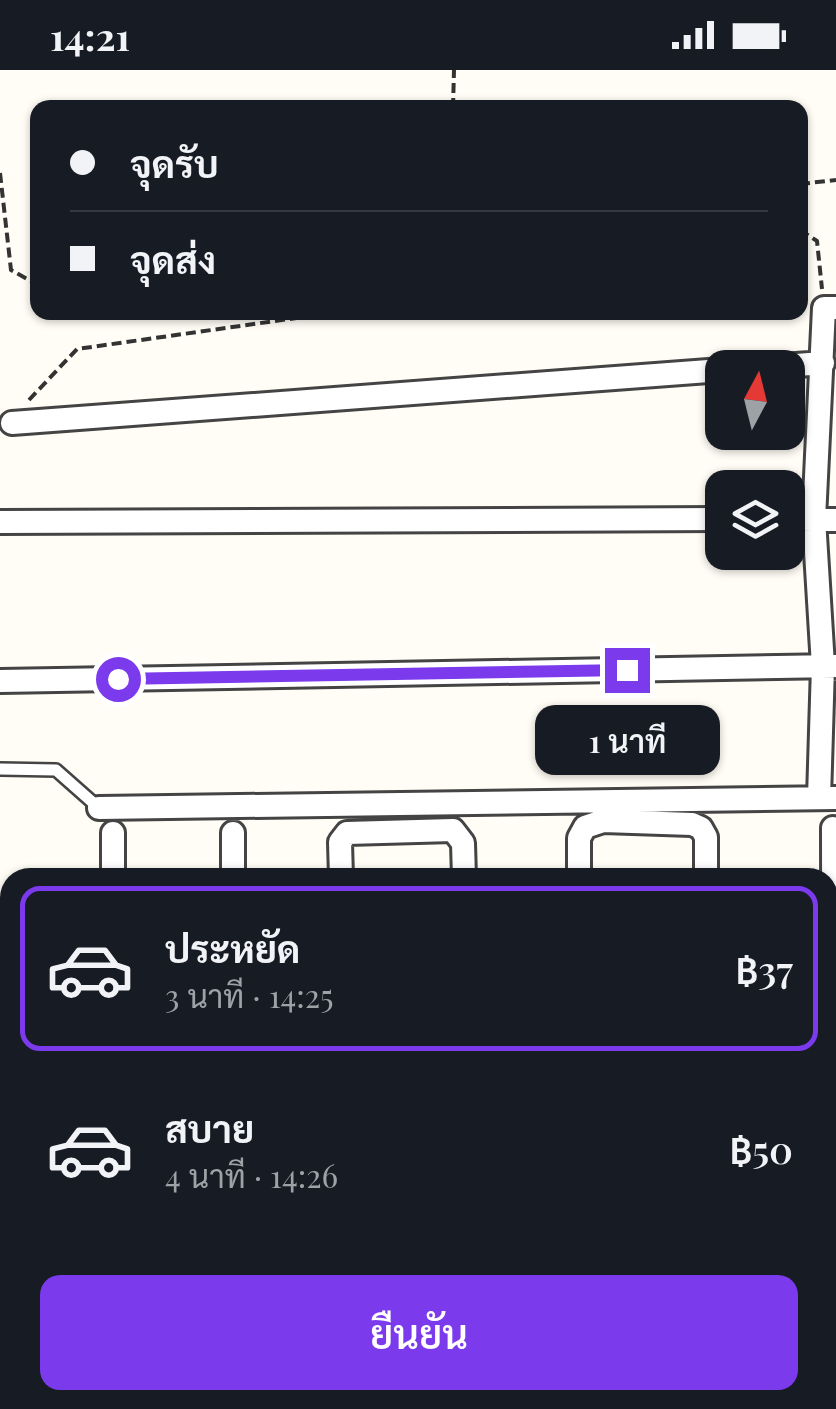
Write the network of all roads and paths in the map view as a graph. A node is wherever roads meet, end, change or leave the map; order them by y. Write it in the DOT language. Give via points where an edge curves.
graph roads {
  1 [pos="454,70"];
  2 [pos="453,100"];
  3 [pos="0,173"];
  4 [pos="836,180"];
  5 [pos="808,183"];
  6 [pos="808,235"];
  7 [pos="30,281"];
  8 [pos="830,308"];
  9 [pos="282,320"];
  10 [pos="823,362"];
  11 [pos="805,364"];
  12 [pos="705,371"];
  13 [pos="829,398"];
  14 [pos="12,423"];
  15 [pos="825,519"];
  16 [pos="705,520"];
  17 [pos="0,522"];
  18 [pos="829,666"];
  19 [pos="0,681"];
  20 [pos="0,768"];
  21 [pos="827,798"];
  22 [pos="99,808"];
  23 [pos="834,828"];
  24 [pos="113,833"];
  25 [pos="233,833"];
  26 [pos="113,868"];
  27 [pos="233,868"];
  28 [pos="341,868"];
  29 [pos="464,868"];
  30 [pos="579,868"];
  31 [pos="706,868"];
  32 [pos="834,868"];
  1 -- 2 [label="path"];
  3 -- 7 [label="path" via="11,270"];
  4 -- 5 [label="path"];
  6 -- 8 [label="path" via="817,241"];
  8 -- 10 [label="street"];
  9 -- 14 [label="path" via="77,349"];
  10 -- 11 [label="street"];
  10 -- 13 [label="street"];
  12 -- 14 [label="street"];
  13 -- 15 [label="street"];
  15 -- 18 [label="street"];
  16 -- 17 [label="street"];
  18 -- 19 [label="street"];
  18 -- 21 [label="street"];
  20 -- 22 [label="lane" via="56,770"];
  21 -- 22 [label="street"];
  23 -- 32 [label="street"];
  24 -- 26 [label="street"];
  25 -- 27 [label="street"];
  28 -- 29 [label="street" via="340,842 347,833 453,830 463,843"];
  30 -- 31 [label="street" via="579,838 585,827 603,821 702,828"];
}
